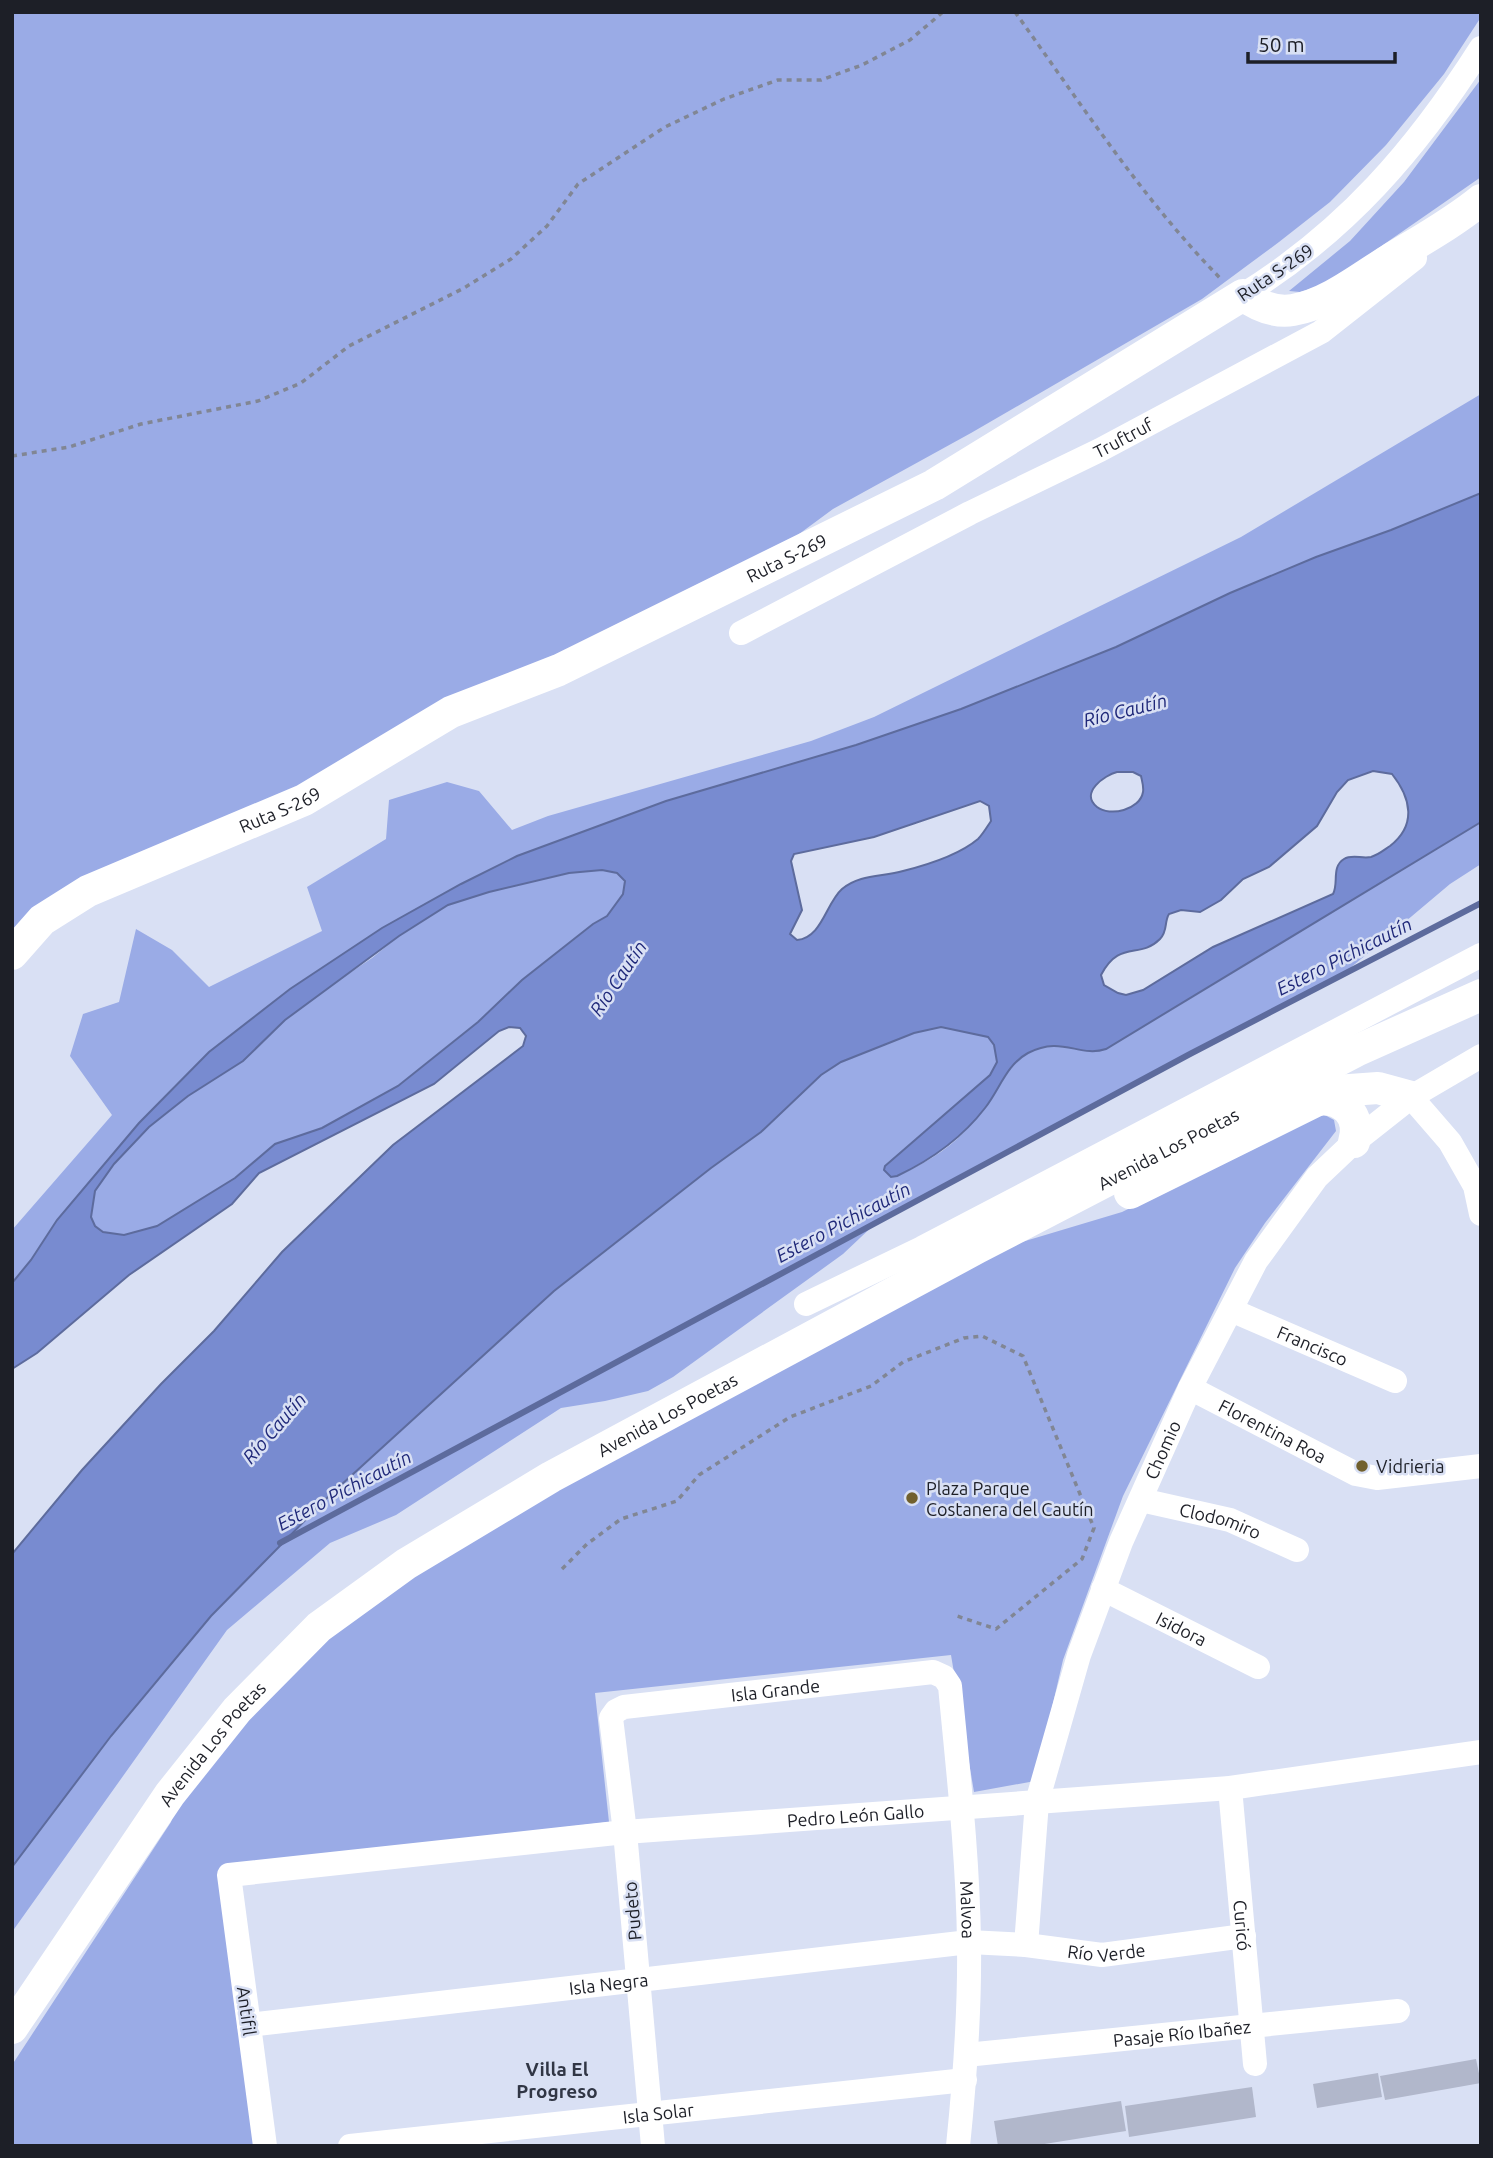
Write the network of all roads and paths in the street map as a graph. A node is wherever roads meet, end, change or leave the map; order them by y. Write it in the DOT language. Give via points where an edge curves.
graph roads {
  1 [pos="943,12"];
  2 [pos="1015,12"];
  3 [pos="1481,48"];
  4 [pos="1479,202"];
  5 [pos="1243,295"];
  6 [pos="12,456"];
  7 [pos="741,633"];
  8 [pos="12,954"];
  9 [pos="1481,955"];
  10 [pos="1481,995"];
  11 [pos="1481,1056"];
  12 [pos="1411,1097"];
  13 [pos="1316,1100"];
  14 [pos="1354,1142"];
  15 [pos="1481,1214"];
  16 [pos="1010,1231"];
  17 [pos="806,1304"];
  18 [pos="1231,1310"];
  19 [pos="1395,1381"];
  20 [pos="1190,1388"];
  21 [pos="1481,1466"];
  22 [pos="1141,1500"];
  23 [pos="1297,1550"];
  24 [pos="562,1569"];
  25 [pos="1103,1589"];
  26 [pos="954,1615"];
  27 [pos="1258,1667"];
  28 [pos="944,1677"];
  29 [pos="611,1718"];
  30 [pos="1481,1752"];
  31 [pos="1230,1788"];
  32 [pos="1037,1802"];
  33 [pos="962,1807"];
  34 [pos="625,1832"];
  35 [pos="229,1875"];
  36 [pos="1244,1936"];
  37 [pos="969,1942"];
  38 [pos="1026,1945"];
  39 [pos="638,1980"];
  40 [pos="1398,2011"];
  41 [pos="249,2025"];
  42 [pos="1251,2025"];
  43 [pos="12,2028"];
  44 [pos="967,2055"];
  45 [pos="1255,2064"];
  46 [pos="965,2080"];
  47 [pos="650,2115"];
  48 [pos="265,2146"];
  49 [pos="349,2146"];
  50 [pos="653,2146"];
  51 [pos="958,2146"];
  1 -- 6 [label="path" via="910,40 862,65 821,80 778,80 665,127 578,184 547,226 511,259 349,346 301,383 258,401 141,424 69,447"];
  2 -- 5 [label="path" via="1191,248"];
  3 -- 5 [label="street, Ruta S-269" via="1378,186 1325,237"];
  4 -- 5 [label="main road, Truftruf" via="1312,305 1272,310"];
  4 -- 7 [label="street, Truftruf" via="1430,247 1321,332"];
  5 -- 8 [label="main road, Ruta S-269" via="934,485 559,670 451,712 304,800 88,891 42,920"];
  9 -- 17 [label="street" via="922,1248"];
  10 -- 16 [label="main road, Avenida Los Poetas" via="1356,1051"];
  11 -- 12 [label="street, Chomio"];
  12 -- 13 [label="main road" via="1364,1088 1336,1091"];
  12 -- 14 [label="street, Chomio"];
  12 -- 15 [label="street" via="1450,1142 1475,1186"];
  13 -- 14 [label="main road" via="1334,1100 1350,1110 1356,1125"];
  13 -- 16 [label="main road" via="1105,1205"];
  14 -- 18 [label="street, Chomio" via="1317,1177 1290,1212 1256,1261"];
  16 -- 43 [label="main road, Avenida Los Poetas" via="551,1477 406,1564 319,1628 237,1710 170,1794"];
  18 -- 19 [label="street, Francisco"];
  18 -- 20 [label="street, Chomio"];
  20 -- 21 [label="street, Florentina Roa" via="1356,1474 1377,1478"];
  20 -- 22 [label="street, Chomio"];
  22 -- 23 [label="street, Clodomiro" via="1230,1520"];
  22 -- 25 [label="street, Chomio"];
  24 -- 26 [label="path" via="621,1519 677,1501 699,1475 790,1416 871,1386 903,1362 964,1338 982,1336 1023,1356 1094,1528 1082,1559 996,1629"];
  25 -- 27 [label="street, Isidora"];
  25 -- 32 [label="street, Chomio"];
  28 -- 29 [label="street, Isla Grande" via="933,1672 624,1707"];
  28 -- 33 [label="street, Malvoa" via="950,1686"];
  29 -- 34 [label="street, Pudeto"];
  30 -- 31 [label="street, Pedro León Gallo"];
  31 -- 32 [label="street, Pedro León Gallo"];
  31 -- 36 [label="street, Curicó"];
  32 -- 33 [label="street, Pedro León Gallo"];
  32 -- 38 [label="street, Chomio"];
  33 -- 34 [label="street, Pedro León Gallo"];
  33 -- 37 [label="street, Malvoa"];
  34 -- 35 [label="street, Pedro León Gallo"];
  34 -- 39 [label="street, Pudeto"];
  35 -- 41 [label="street, Antifil"];
  36 -- 38 [label="street, Río Verde" via="1102,1955"];
  36 -- 42 [label="street, Curicó"];
  37 -- 38 [label="street, Río Verde"];
  37 -- 39 [label="street, Isla Negra"];
  37 -- 44 [label="street, Malvoa"];
  39 -- 41 [label="street, Isla Negra"];
  39 -- 47 [label="street, Pudeto"];
  40 -- 42 [label="street, Pasaje Río Ibañez"];
  41 -- 48 [label="street, Antifil"];
  42 -- 44 [label="street, Pasaje Río Ibañez"];
  42 -- 45 [label="street, Curicó"];
  44 -- 46 [label="street, Malvoa"];
  46 -- 47 [label="street, Isla Solar"];
  46 -- 51 [label="street, Malvoa"];
  47 -- 49 [label="street, Isla Solar"];
  47 -- 50 [label="street, Pudeto"];
}
